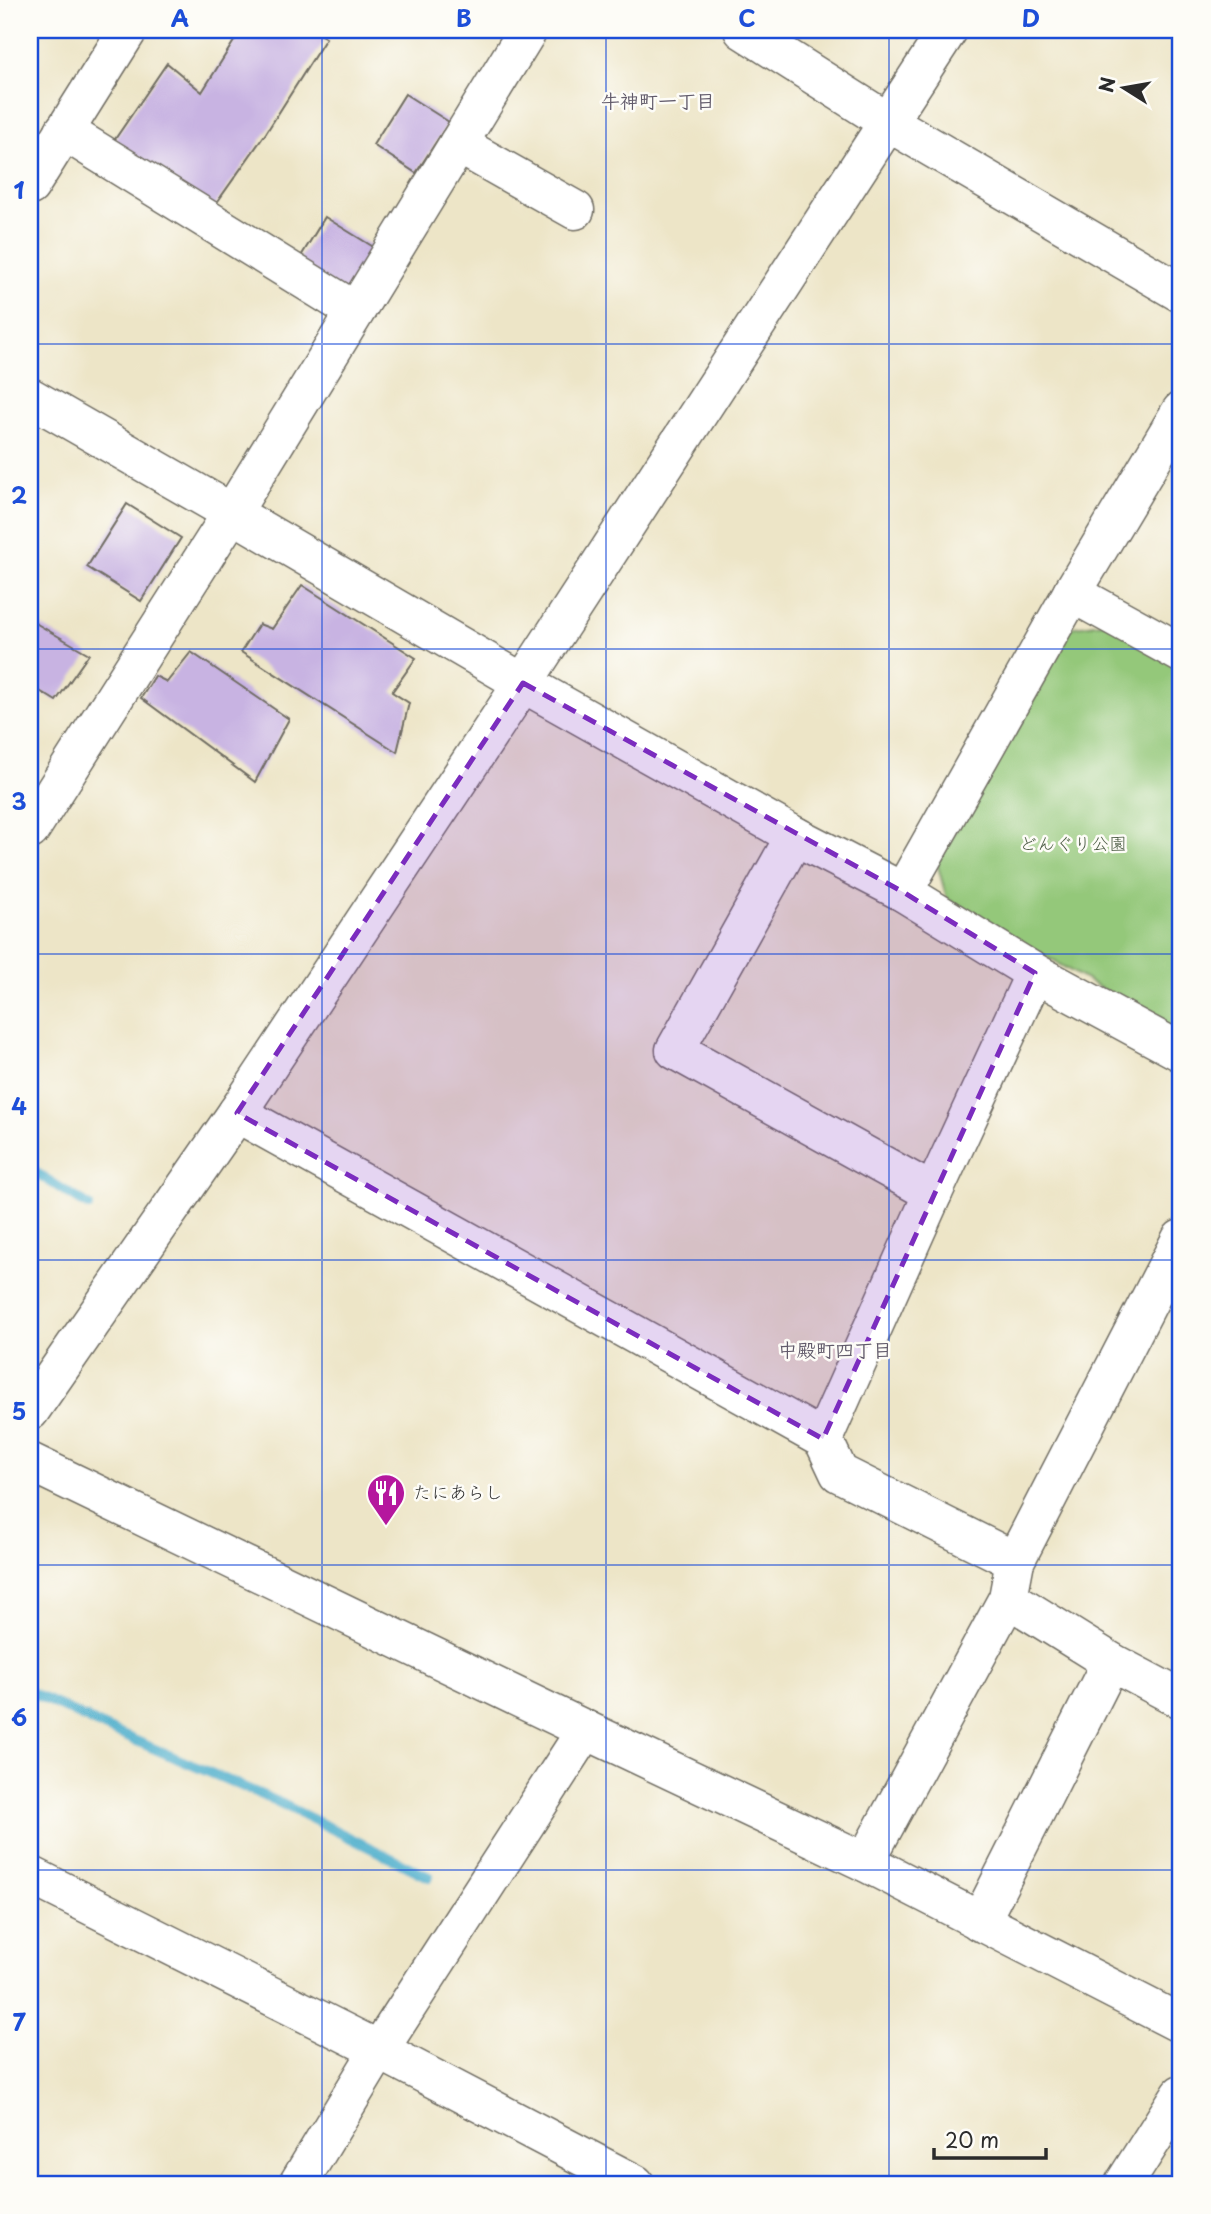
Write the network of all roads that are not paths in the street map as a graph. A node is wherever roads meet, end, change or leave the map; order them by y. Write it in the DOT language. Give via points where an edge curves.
graph roads {
  1 [pos="128,30"];
  2 [pos="528,30"];
  3 [pos="743,30"];
  4 [pos="948,30"];
  5 [pos="888,122"];
  6 [pos="64,131"];
  7 [pos="458,144"];
  8 [pos="30,186"];
  9 [pos="575,210"];
  10 [pos="1181,293"];
  11 [pos="355,312"];
  12 [pos="30,397"];
  13 [pos="1181,411"];
  14 [pos="232,513"];
  15 [pos="1072,593"];
  16 [pos="1181,653"];
  17 [pos="523,683"];
  18 [pos="30,830"];
  19 [pos="795,836"];
  20 [pos="903,892"];
  21 [pos="1035,973"];
  22 [pos="1181,1052"];
  23 [pos="237,1113"];
  24 [pos="933,1193"];
  25 [pos="1181,1238"];
  26 [pos="30,1411"];
  27 [pos="823,1439"];
  28 [pos="30,1462"];
  29 [pos="1015,1561"];
  30 [pos="1008,1598"];
  31 [pos="1111,1662"];
  32 [pos="1181,1699"];
  33 [pos="586,1730"];
  34 [pos="865,1862"];
  35 [pos="30,1875"];
  36 [pos="980,1922"];
  37 [pos="1181,2024"];
  38 [pos="379,2050"];
  39 [pos="1181,2094"];
  40 [pos="298,2184"];
  41 [pos="635,2184"];
  42 [pos="1124,2184"];
  1 -- 6 [label="main road"];
  2 -- 7 [label="main road"];
  3 -- 5 [label="main road"];
  4 -- 5 [label="main road"];
  5 -- 10 [label="main road"];
  5 -- 17 [label="main road"];
  6 -- 8 [label="main road"];
  6 -- 11 [label="main road"];
  7 -- 9 [label="main road"];
  7 -- 11 [label="main road"];
  11 -- 14 [label="main road"];
  12 -- 14 [label="main road"];
  13 -- 15 [label="main road"];
  14 -- 17 [label="main road"];
  14 -- 18 [label="main road"];
  15 -- 16 [label="main road"];
  15 -- 20 [label="main road"];
  17 -- 19 [label="main road"];
  17 -- 23 [label="main road"];
  19 -- 20 [label="main road"];
  19 -- 24 [label="main road" via="676,1050"];
  20 -- 21 [label="main road"];
  21 -- 22 [label="main road"];
  21 -- 24 [label="main road"];
  23 -- 26 [label="main road"];
  23 -- 27 [label="main road"];
  24 -- 27 [label="main road"];
  25 -- 29 [label="main road"];
  27 -- 29 [label="main road" via="839,1473"];
  28 -- 33 [label="main road"];
  29 -- 30 [label="main road"];
  30 -- 31 [label="main road"];
  30 -- 34 [label="main road"];
  31 -- 32 [label="main road"];
  31 -- 36 [label="main road"];
  33 -- 34 [label="main road"];
  33 -- 38 [label="main road"];
  34 -- 36 [label="main road"];
  35 -- 38 [label="main road"];
  36 -- 37 [label="main road"];
  38 -- 40 [label="main road"];
  38 -- 41 [label="main road"];
  39 -- 42 [label="main road"];
}
